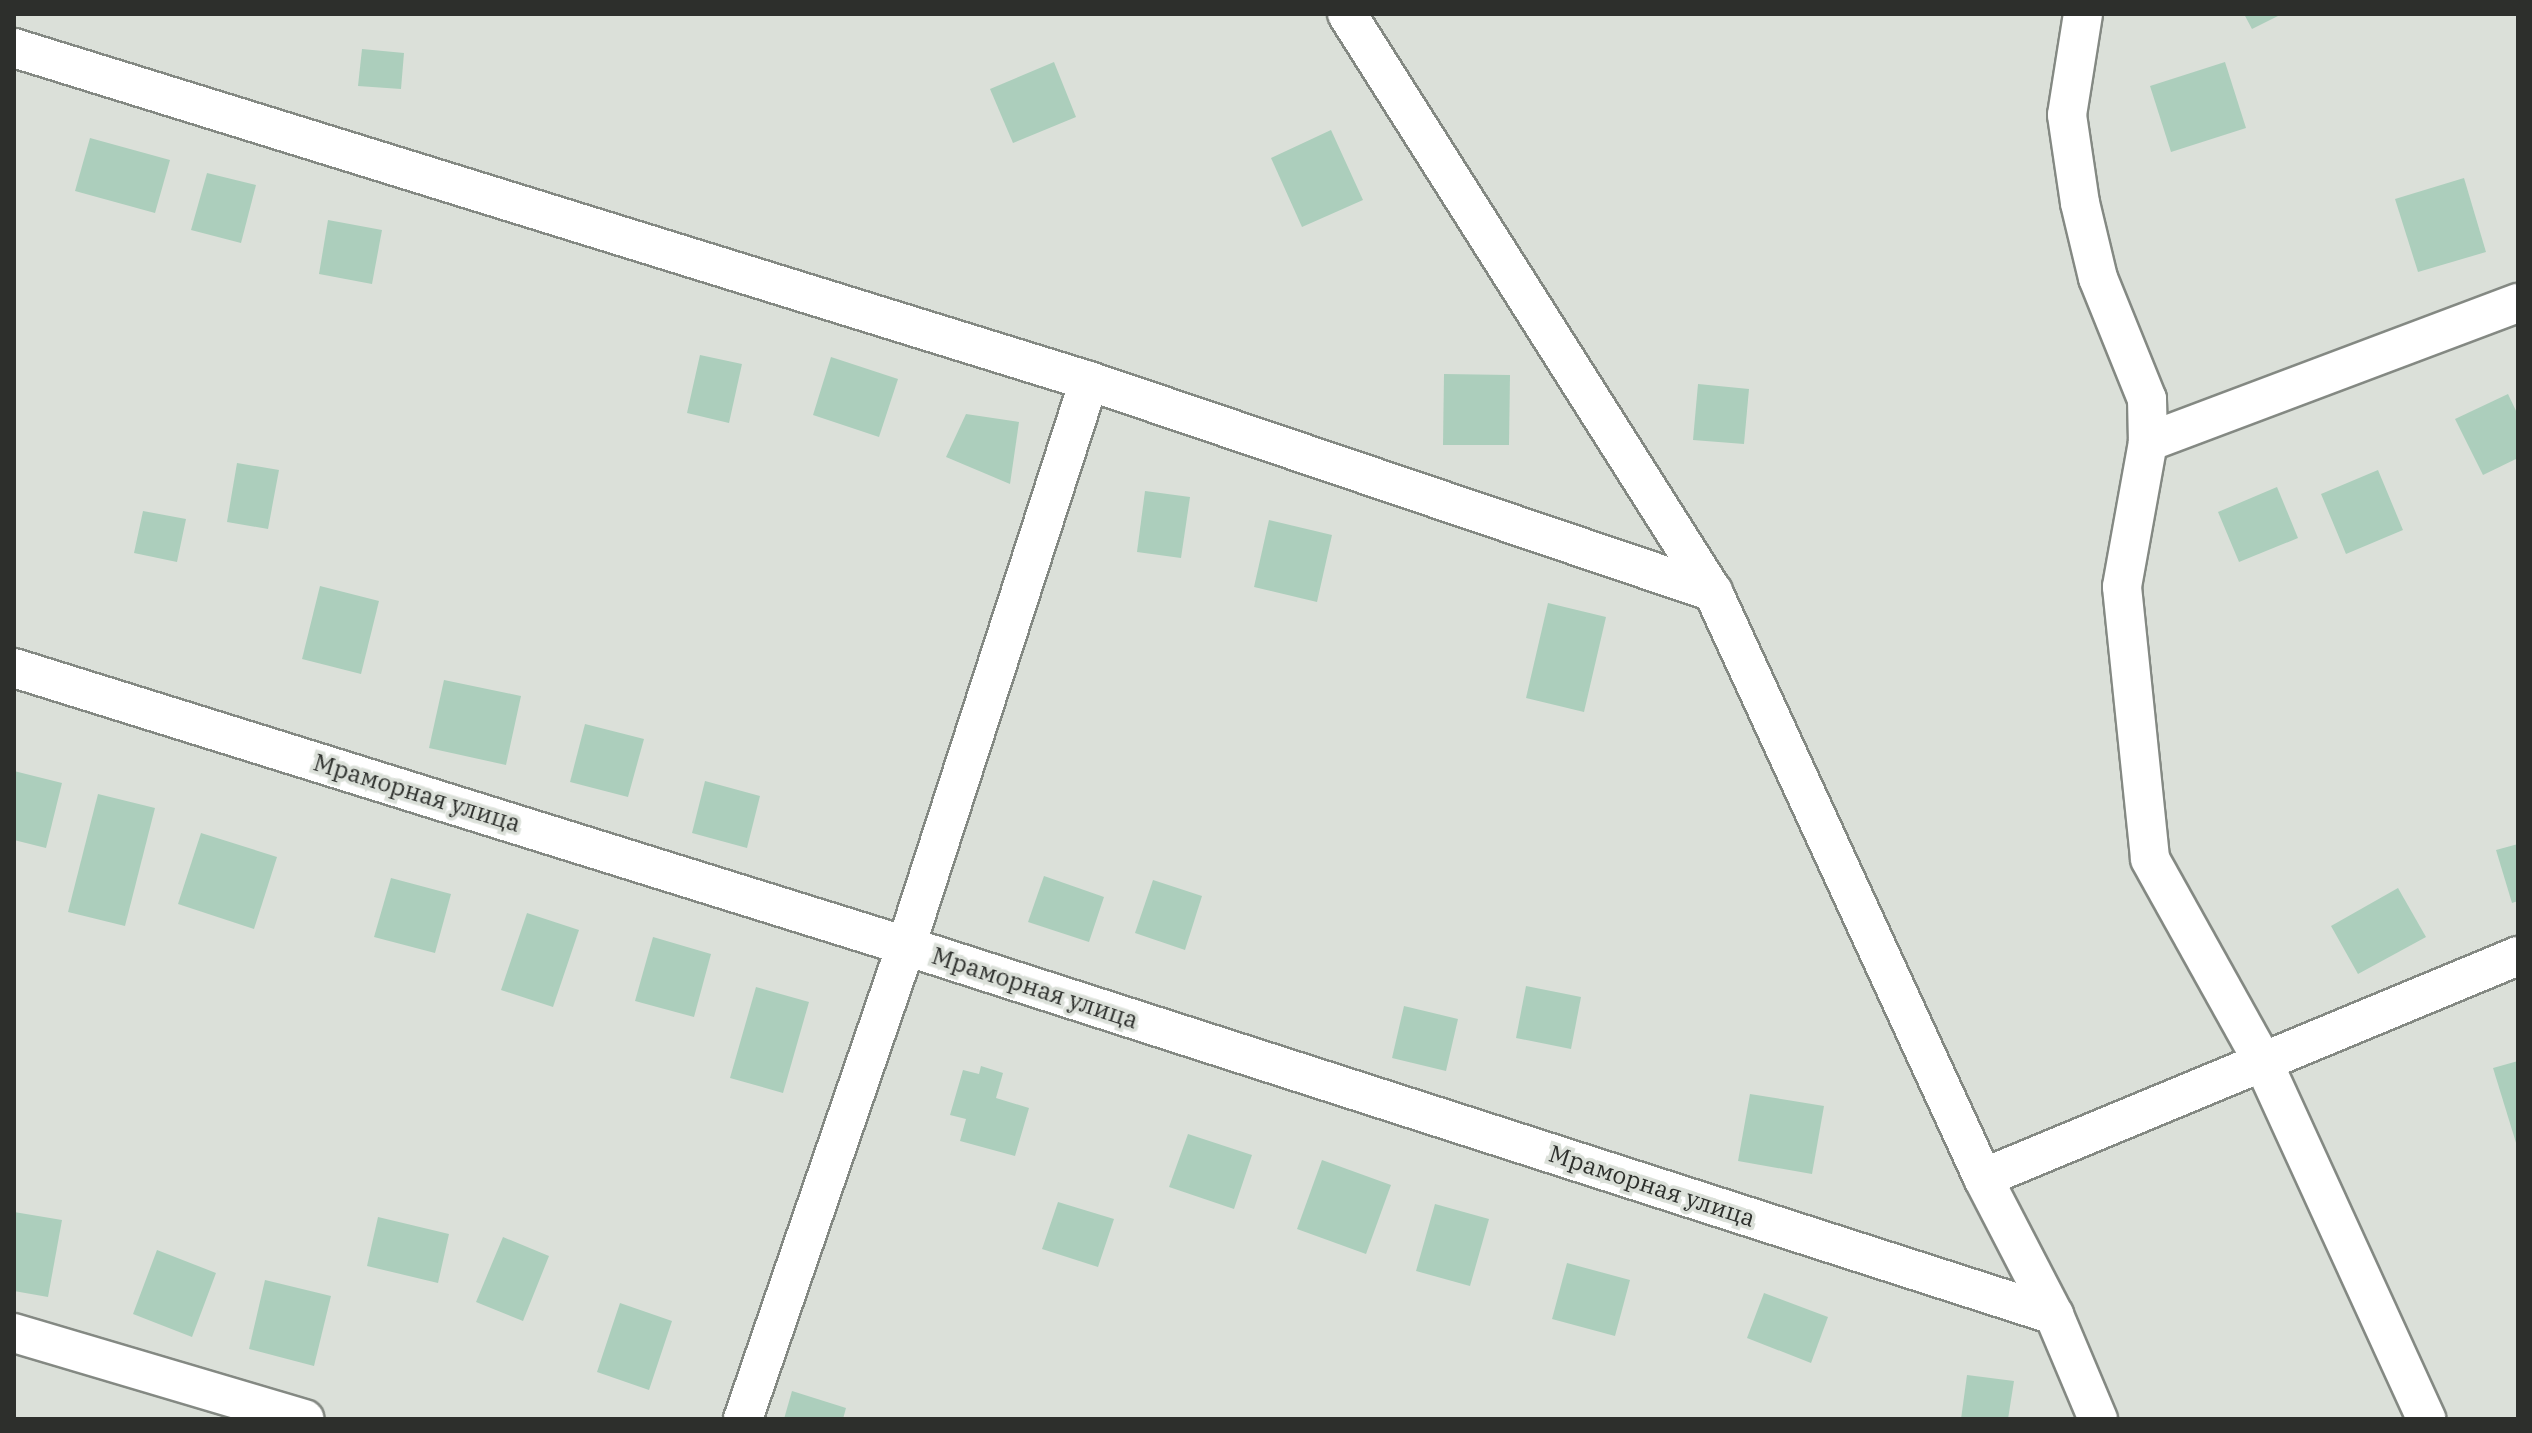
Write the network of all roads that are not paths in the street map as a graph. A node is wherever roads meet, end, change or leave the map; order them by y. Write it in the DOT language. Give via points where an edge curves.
graph roads {
  1 [pos="1347,14"];
  2 [pos="2083,14"];
  3 [pos="14,48"];
  4 [pos="2518,303"];
  5 [pos="1089,381"];
  6 [pos="2148,442"];
  7 [pos="1713,592"];
  8 [pos="14,668"];
  9 [pos="906,946"];
  10 [pos="2518,956"];
  11 [pos="2262,1060"];
  12 [pos="1983,1178"];
  13 [pos="2054,1315"];
  14 [pos="14,1333"];
  15 [pos="305,1419"];
  16 [pos="743,1419"];
  17 [pos="2098,1419"];
  18 [pos="2426,1419"];
  1 -- 7 [label="street"];
  2 -- 6 [label="street" via="2067,115 2071,144 2098,278 2147,399"];
  3 -- 5 [label="street"];
  4 -- 6 [label="street"];
  5 -- 7 [label="street"];
  5 -- 9 [label="street"];
  6 -- 11 [label="street" via="2122,587 2150,859"];
  7 -- 12 [label="street"];
  8 -- 9 [label="street, Мраморная улица"];
  9 -- 13 [label="street, Мраморная улица"];
  9 -- 16 [label="street"];
  10 -- 11 [label="street"];
  11 -- 12 [label="street"];
  11 -- 18 [label="street"];
  12 -- 13 [label="street"];
  13 -- 17 [label="street"];
  14 -- 15 [label="street"];
}
